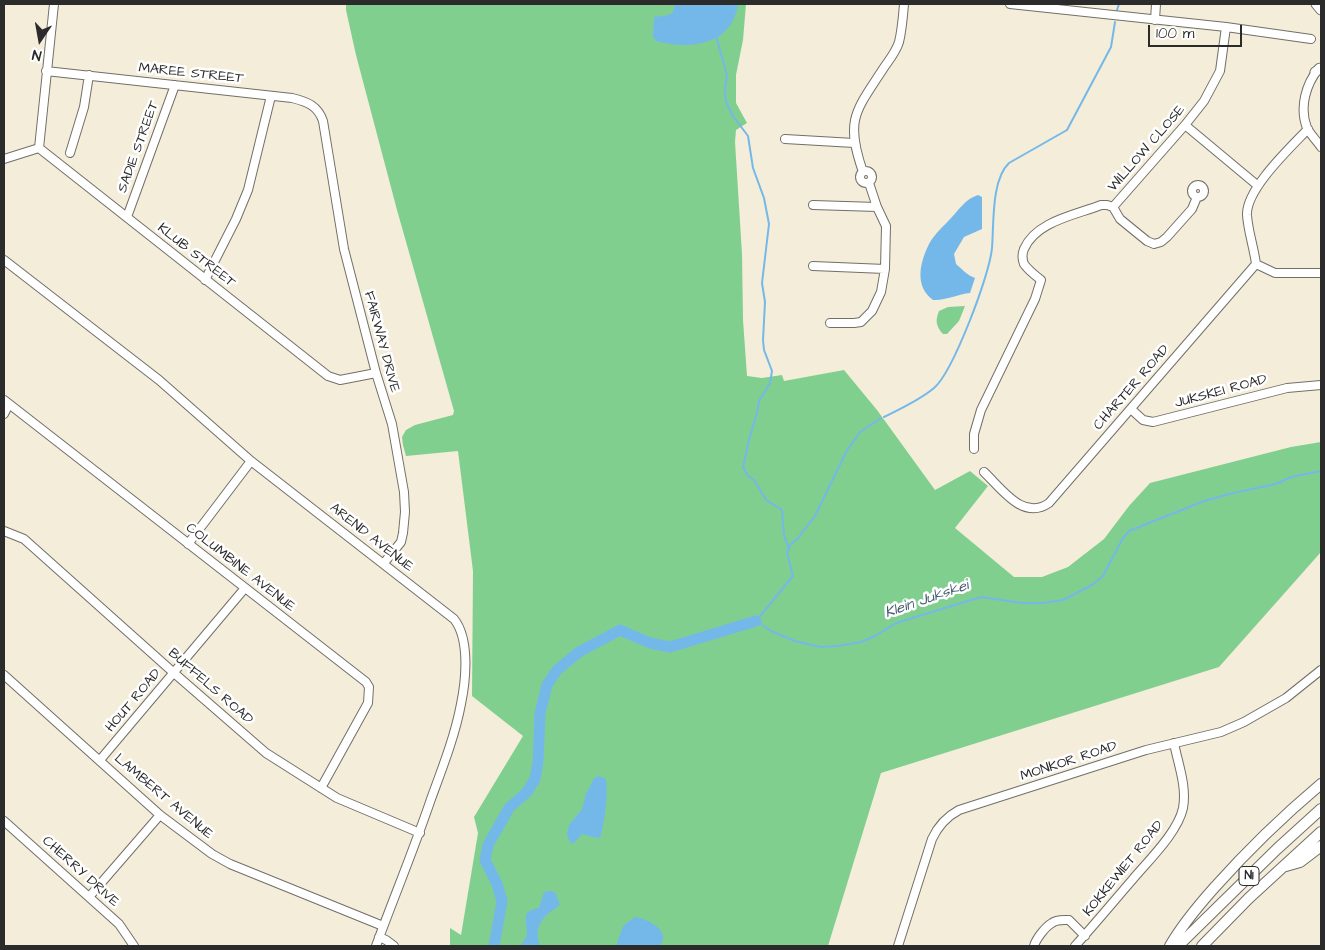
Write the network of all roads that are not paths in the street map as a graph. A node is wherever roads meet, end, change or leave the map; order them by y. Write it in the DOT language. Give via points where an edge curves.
graph roads {
  1 [pos="54,4"];
  2 [pos="904,4"];
  3 [pos="1010,4"];
  4 [pos="1156,4"];
  5 [pos="1316,4"];
  6 [pos="1321,10"];
  7 [pos="1155,20"];
  8 [pos="1226,28"];
  9 [pos="1311,39"];
  10 [pos="1321,64"];
  11 [pos="1318,70"];
  12 [pos="46,71"];
  13 [pos="89,75"];
  14 [pos="175,85"];
  15 [pos="271,96"];
  16 [pos="323,121"];
  17 [pos="1185,125"];
  18 [pos="1308,129"];
  19 [pos="784,139"];
  20 [pos="854,143"];
  21 [pos="1321,147"];
  22 [pos="39,148"];
  23 [pos="70,154"];
  24 [pos="4,159"];
  25 [pos="1258,185"];
  26 [pos="1197,196"];
  27 [pos="813,204"];
  28 [pos="877,207"];
  29 [pos="1113,207"];
  30 [pos="127,217"];
  31 [pos="4,260"];
  32 [pos="1256,264"];
  33 [pos="813,266"];
  34 [pos="885,269"];
  35 [pos="1321,273"];
  36 [pos="205,280"];
  37 [pos="830,323"];
  38 [pos="376,372"];
  39 [pos="1321,385"];
  40 [pos="6,402"];
  41 [pos="1131,409"];
  42 [pos="4,414"];
  43 [pos="974,449"];
  44 [pos="252,461"];
  45 [pos="984,472"];
  46 [pos="4,531"];
  47 [pos="188,544"];
  48 [pos="384,563"];
  49 [pos="244,588"];
  50 [pos="1321,670"];
  51 [pos="174,673"];
  52 [pos="4,675"];
  53 [pos="1174,743"];
  54 [pos="100,760"];
  55 [pos="1321,784"];
  56 [pos="321,788"];
  57 [pos="1321,809"];
  58 [pos="160,814"];
  59 [pos="4,821"];
  60 [pos="1321,832"];
  61 [pos="420,833"];
  62 [pos="1321,846"];
  63 [pos="1284,866"];
  64 [pos="89,897"];
  65 [pos="383,926"];
  66 [pos="1085,936"];
  67 [pos="379,937"];
  68 [pos="134,946"];
  69 [pos="376,946"];
  70 [pos="394,946"];
  71 [pos="898,946"];
  72 [pos="1034,946"];
  73 [pos="1075,946"];
  74 [pos="1170,946"];
  75 [pos="1178,946"];
  76 [pos="1202,946"];
  1 -- 12 [label="street"];
  2 -- 20 [label="street" via="899,43 858,109"];
  3 -- 7 [label="street"];
  4 -- 7 [label="street"];
  5 -- 6 [label="main road"];
  7 -- 8 [label="street"];
  8 -- 9 [label="street"];
  8 -- 17 [label="street, WILLOW CLOSE" via="1218,77"];
  10 -- 11 [label="street"];
  11 -- 18 [label="street" via="1305,96"];
  12 -- 13 [label="street, MAREE STREET"];
  12 -- 22 [label="street"];
  13 -- 14 [label="street, MAREE STREET"];
  13 -- 23 [label="street" via="84,107"];
  14 -- 15 [label="street, MAREE STREET"];
  14 -- 30 [label="street, SADIE STREET"];
  15 -- 16 [label="street, MAREE STREET" via="307,102 317,109"];
  15 -- 36 [label="street" via="246,196"];
  16 -- 38 [label="street, FAIRWAY DRIVE" via="344,249"];
  17 -- 25 [label="street"];
  17 -- 29 [label="street, WILLOW CLOSE"];
  18 -- 21 [label="street"];
  18 -- 25 [label="street"];
  19 -- 20 [label="street"];
  20 -- 28 [label="street" via="863,172 872,174 869,183"];
  22 -- 24 [label="street"];
  22 -- 30 [label="street, KLUB STREET"];
  25 -- 32 [label="street" via="1249,202 1247,215"];
  26 -- 29 [label="street" via="1192,209 1167,237 1154,244 1120,219"];
  27 -- 28 [label="street"];
  28 -- 34 [label="street" via="886,226"];
  29 -- 43 [label="street, WILLOW CLOSE" via="1101,205 1052,223 1034,235 1025,248 1024,263 1041,280 1035,300 981,410 974,434"];
  30 -- 36 [label="street, KLUB STREET"];
  31 -- 44 [label="street, AREND AVENUE" via="159,380"];
  32 -- 35 [label="street" via="1275,273"];
  32 -- 41 [label="street, CHARTER ROAD"];
  33 -- 34 [label="street"];
  34 -- 37 [label="street" via="881,292 866,318 854,323"];
  36 -- 38 [label="street, KLUB STREET" via="334,379"];
  38 -- 48 [label="street, FAIRWAY DRIVE" via="392,424 405,499 400,542"];
  39 -- 41 [label="street, JUKSKEI ROAD" via="1287,388 1153,422 1144,420"];
  40 -- 42 [label="street"];
  40 -- 47 [label="street, COLUMBINE AVENUE"];
  41 -- 45 [label="street, CHARTER ROAD" via="1049,503 1038,509 1019,505"];
  44 -- 47 [label="street"];
  44 -- 48 [label="street, AREND AVENUE"];
  46 -- 51 [label="street, BUFFELS ROAD" via="24,539"];
  47 -- 49 [label="street, COLUMBINE AVENUE"];
  48 -- 61 [label="street, AREND AVENUE" via="454,619 464,644 460,706"];
  49 -- 51 [label="street, HOUT ROAD"];
  49 -- 56 [label="street, COLUMBINE AVENUE" via="369,687 368,703"];
  50 -- 53 [label="street, MONKOR ROAD" via="1286,698 1244,722 1221,732"];
  51 -- 54 [label="street, HOUT ROAD"];
  51 -- 56 [label="street, BUFFELS ROAD" via="266,753"];
  52 -- 54 [label="street, LAMBERT AVENUE"];
  53 -- 66 [label="street, KOKKEWIET ROAD" via="1184,790 1179,819"];
  53 -- 71 [label="street, MONKOR ROAD" via="1000,796 950,815 932,839"];
  54 -- 58 [label="street, LAMBERT AVENUE"];
  55 -- 74 [label="highway" via="1235,865 1177,933"];
  56 -- 61 [label="street, BUFFELS ROAD"];
  57 -- 75 [label="highway, N1"];
  58 -- 64 [label="street"];
  58 -- 65 [label="street, LAMBERT AVENUE" via="221,860"];
  59 -- 64 [label="street, CHERRY DRIVE"];
  60 -- 63 [label="highway, N1"];
  61 -- 65 [label="street, AREND AVENUE"];
  62 -- 63 [label="highway" via="1300,862"];
  63 -- 76 [label="highway, N1"];
  64 -- 68 [label="street, CHERRY DRIVE" via="120,924"];
  65 -- 67 [label="street, AREND AVENUE"];
  66 -- 72 [label="street" via="1069,920 1058,920 1052,922"];
  66 -- 73 [label="street, KOKKEWIET ROAD"];
  67 -- 69 [label="street, AREND AVENUE"];
  67 -- 70 [label="street"];
}
